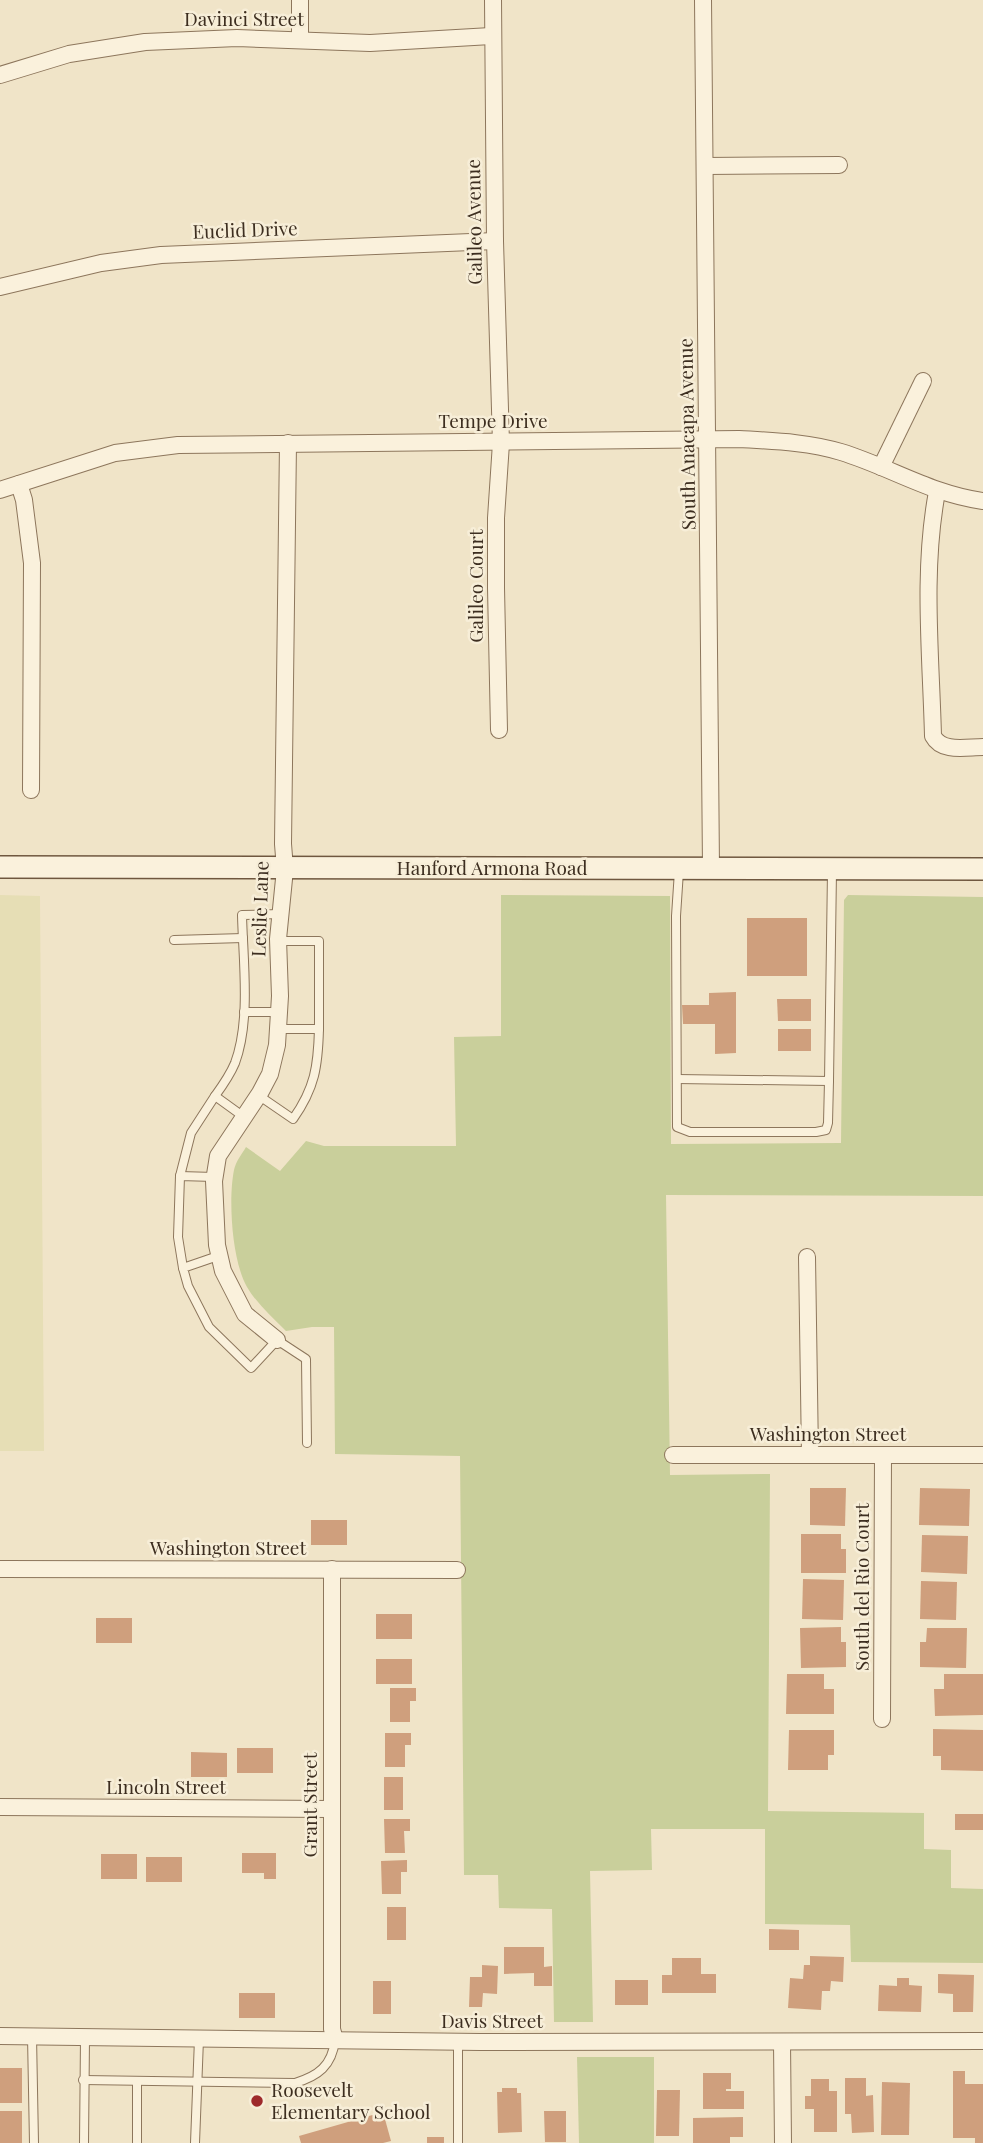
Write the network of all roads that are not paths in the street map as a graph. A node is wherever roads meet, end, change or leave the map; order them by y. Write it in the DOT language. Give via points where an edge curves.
graph roads {
  1 [pos="300,0"];
  2 [pos="493,0"];
  3 [pos="703,0"];
  4 [pos="491,36"];
  5 [pos="300,40"];
  6 [pos="0,75"];
  7 [pos="839,165"];
  8 [pos="705,166"];
  9 [pos="495,242"];
  10 [pos="0,288"];
  11 [pos="923,381"];
  12 [pos="709,440"];
  13 [pos="288,443"];
  14 [pos="501,443"];
  15 [pos="881,467"];
  16 [pos="19,484"];
  17 [pos="0,490"];
  18 [pos="937,492"];
  19 [pos="983,501"];
  20 [pos="499,730"];
  21 [pos="983,747"];
  22 [pos="31,790"];
  23 [pos="0,867"];
  24 [pos="711,867"];
  25 [pos="679,868"];
  26 [pos="285,869"];
  27 [pos="832,869"];
  28 [pos="983,869"];
  29 [pos="279,914"];
  30 [pos="243,937"];
  31 [pos="174,940"];
  32 [pos="278,941"];
  33 [pos="244,1012"];
  34 [pos="279,1012"];
  35 [pos="319,1028"];
  36 [pos="278,1029"];
  37 [pos="677,1079"];
  38 [pos="829,1081"];
  39 [pos="258,1095"];
  40 [pos="215,1096"];
  41 [pos="244,1117"];
  42 [pos="180,1176"];
  43 [pos="214,1177"];
  44 [pos="218,1256"];
  45 [pos="807,1257"];
  46 [pos="183,1268"];
  47 [pos="277,1340"];
  48 [pos="307,1443"];
  49 [pos="673,1455"];
  50 [pos="810,1455"];
  51 [pos="983,1455"];
  52 [pos="883,1456"];
  53 [pos="0,1569"];
  54 [pos="332,1569"];
  55 [pos="457,1570"];
  56 [pos="882,1719"];
  57 [pos="0,1807"];
  58 [pos="331,1809"];
  59 [pos="0,2036"];
  60 [pos="32,2036"];
  61 [pos="85,2038"];
  62 [pos="200,2039"];
  63 [pos="335,2040"];
  64 [pos="983,2040"];
  65 [pos="458,2042"];
  66 [pos="782,2042"];
  67 [pos="83,2080"];
  68 [pos="137,2081"];
  69 [pos="199,2081"];
  70 [pos="34,2143"];
  71 [pos="84,2143"];
  72 [pos="137,2143"];
  73 [pos="195,2143"];
  74 [pos="458,2143"];
  75 [pos="783,2143"];
  1 -- 5 [label="street"];
  2 -- 4 [label="street, Galileo Avenue"];
  3 -- 8 [label="street, South Anacapa Avenue"];
  4 -- 5 [label="street, Davinci Street" via="370,43"];
  4 -- 9 [label="street, Galileo Avenue"];
  5 -- 6 [label="street, Davinci Street" via="145,42 69,54"];
  7 -- 8 [label="street"];
  8 -- 12 [label="street, South Anacapa Avenue"];
  9 -- 10 [label="street, Euclid Drive" via="161,255 101,262"];
  9 -- 14 [label="street, Galileo Avenue"];
  11 -- 15 [label="street"];
  12 -- 14 [label="street, Tempe Drive"];
  12 -- 15 [label="street, Tempe Drive" via="805,444"];
  12 -- 24 [label="street, South Anacapa Avenue"];
  13 -- 14 [label="street, Tempe Drive"];
  13 -- 16 [label="street, Tempe Drive" via="147,448 105,456"];
  13 -- 26 [label="street, Leslie Lane"];
  14 -- 20 [label="street, Galileo Court" via="496,518"];
  15 -- 18 [label="street, Tempe Drive"];
  16 -- 17 [label="street, Tempe Drive"];
  16 -- 22 [label="street" via="32,563"];
  18 -- 19 [label="street, Tempe Drive"];
  18 -- 21 [label="street" via="931,522 929,606 933,736 943,747"];
  23 -- 26 [label="main road, Hanford Armona Road"];
  24 -- 25 [label="main road, Hanford Armona Road"];
  24 -- 27 [label="main road, Hanford Armona Road"];
  25 -- 26 [label="main road, Hanford Armona Road"];
  25 -- 37 [label="lane"];
  26 -- 29 [label="street, Leslie Lane"];
  27 -- 28 [label="main road, Hanford Armona Road"];
  27 -- 38 [label="lane"];
  29 -- 30 [label="lane" via="243,915"];
  29 -- 32 [label="street, Leslie Lane"];
  30 -- 31 [label="lane"];
  30 -- 33 [label="lane"];
  32 -- 34 [label="street, Leslie Lane"];
  32 -- 35 [label="lane" via="319,941"];
  33 -- 34 [label="lane"];
  33 -- 40 [label="lane" via="236,1060"];
  34 -- 36 [label="street, Leslie Lane"];
  35 -- 36 [label="lane"];
  35 -- 39 [label="lane" via="318,1067 308,1098 293,1119"];
  36 -- 39 [label="street, Leslie Lane" via="270,1074"];
  37 -- 38 [label="lane"];
  37 -- 38 [label="lane" via="677,1127 690,1132 826,1130"];
  39 -- 41 [label="street, Leslie Lane"];
  40 -- 41 [label="lane"];
  40 -- 42 [label="lane" via="191,1133"];
  41 -- 43 [label="street, Leslie Lane" via="222,1147"];
  42 -- 43 [label="lane"];
  42 -- 46 [label="lane" via="178,1237"];
  43 -- 44 [label="street, Leslie Lane"];
  44 -- 46 [label="lane"];
  44 -- 47 [label="street, Leslie Lane" via="245,1314"];
  45 -- 50 [label="street"];
  46 -- 47 [label="lane" via="209,1327 251,1368"];
  47 -- 48 [label="lane" via="306,1359"];
  49 -- 50 [label="street, Washington Street"];
  50 -- 52 [label="street, Washington Street"];
  51 -- 52 [label="street, Washington Street"];
  52 -- 56 [label="street, South del Rio Court"];
  53 -- 54 [label="street, Washington Street"];
  54 -- 55 [label="street, Washington Street"];
  54 -- 58 [label="street, Grant Street"];
  57 -- 58 [label="street, Lincoln Street"];
  58 -- 63 [label="street, Grant Street"];
  59 -- 60 [label="street, Davis Street"];
  60 -- 61 [label="street, Davis Street"];
  60 -- 70 [label="lane"];
  61 -- 62 [label="street, Davis Street"];
  61 -- 67 [label="lane"];
  62 -- 63 [label="street, Davis Street"];
  62 -- 69 [label="lane"];
  63 -- 65 [label="street, Davis Street"];
  63 -- 69 [label="lane" via="333,2054 315,2077 295,2083"];
  64 -- 66 [label="street, Davis Street"];
  65 -- 66 [label="street, Davis Street"];
  65 -- 74 [label="lane"];
  66 -- 75 [label="street"];
  67 -- 68 [label="lane"];
  67 -- 71 [label="lane"];
  68 -- 69 [label="lane"];
  68 -- 72 [label="lane"];
  69 -- 73 [label="lane"];
}
